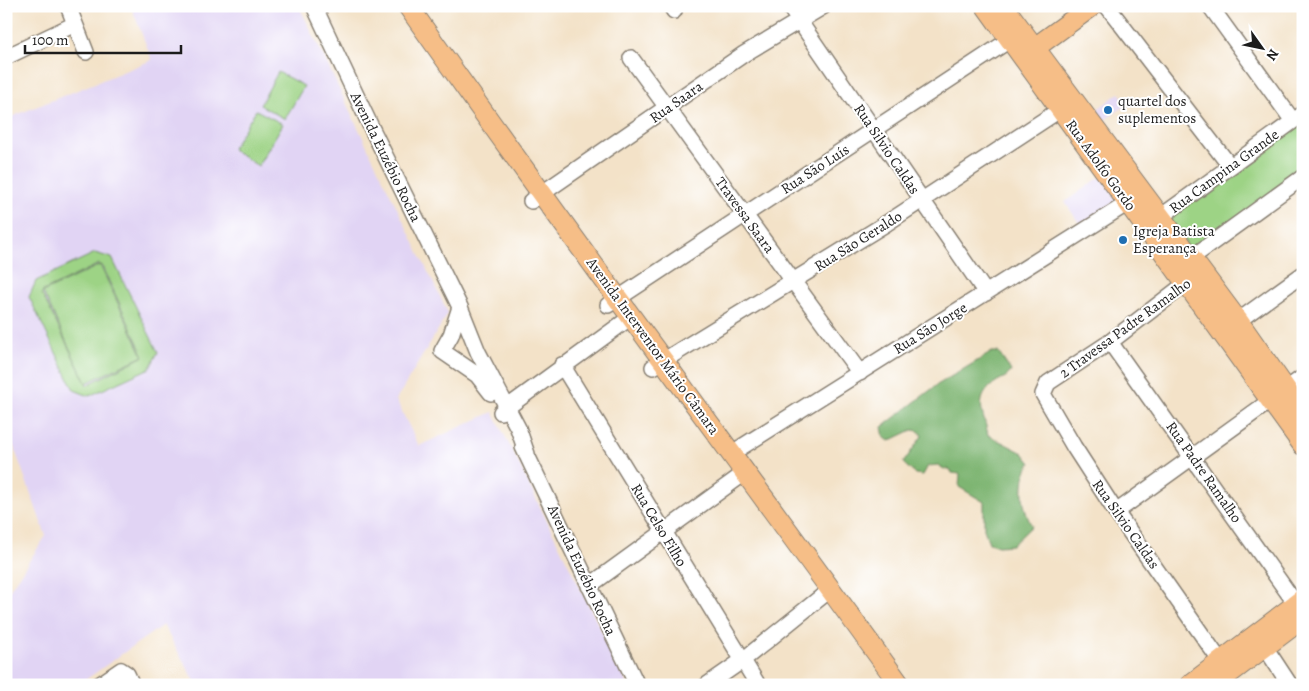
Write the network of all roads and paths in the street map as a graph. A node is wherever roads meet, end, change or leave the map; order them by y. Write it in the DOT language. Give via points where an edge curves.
graph roads {
  1 [pos="68,6"];
  2 [pos="314,6"];
  3 [pos="394,6"];
  4 [pos="408,6"];
  5 [pos="788,6"];
  6 [pos="824,6"];
  7 [pos="986,6"];
  8 [pos="1003,6"];
  9 [pos="1092,6"];
  10 [pos="1107,6"];
  11 [pos="1210,6"];
  12 [pos="799,21"];
  13 [pos="75,24"];
  14 [pos="1016,35"];
  15 [pos="86,52"];
  16 [pos="1029,53"];
  17 [pos="6,57"];
  18 [pos="631,58"];
  19 [pos="462,94"];
  20 [pos="667,108"];
  21 [pos="1061,109"];
  22 [pos="1298,118"];
  23 [pos="874,130"];
  24 [pos="1230,166"];
  25 [pos="1303,177"];
  26 [pos="536,198"];
  27 [pos="922,200"];
  28 [pos="1128,202"];
  29 [pos="745,215"];
  30 [pos="1153,222"];
  31 [pos="1193,271"];
  32 [pos="1303,274"];
  33 [pos="794,282"];
  34 [pos="986,293"];
  35 [pos="613,302"];
  36 [pos="460,307"];
  37 [pos="626,320"];
  38 [pos="1230,327"];
  39 [pos="451,335"];
  40 [pos="1110,342"];
  41 [pos="478,352"];
  42 [pos="658,364"];
  43 [pos="562,366"];
  44 [pos="860,372"];
  45 [pos="1303,376"];
  46 [pos="1048,383"];
  47 [pos="1278,395"];
  48 [pos="504,410"];
  49 [pos="1303,414"];
  50 [pos="1303,445"];
  51 [pos="732,453"];
  52 [pos="1193,456"];
  53 [pos="741,476"];
  54 [pos="1116,512"];
  55 [pos="663,532"];
  56 [pos="589,586"];
  57 [pos="827,593"];
  58 [pos="1301,607"];
  59 [pos="1265,647"];
  60 [pos="743,660"];
  61 [pos="1221,662"];
  62 [pos="99,685"];
  63 [pos="132,685"];
  64 [pos="637,685"];
  65 [pos="707,685"];
  66 [pos="758,685"];
  67 [pos="885,685"];
  68 [pos="900,685"];
  69 [pos="1190,685"];
  70 [pos="1214,685"];
  71 [pos="1290,685"];
  1 -- 13 [label="street"];
  2 -- 36 [label="street, Avenida Euzébio Rocha"];
  3 -- 19 [label="main road, Avenida Interventor Mário Câmara"];
  4 -- 19 [label="main road, Avenida Interventor Mário Câmara"];
  5 -- 12 [label="street, Rua Silvio Caldas"];
  6 -- 12 [label="street, Rua Saara"];
  7 -- 14 [label="main road, Rua Adolfo Gordo"];
  8 -- 14 [label="main road, Rua Adolfo Gordo"];
  9 -- 16 [label="main road"];
  10 -- 24 [label="street"];
  11 -- 22 [label="street"];
  12 -- 20 [label="street, Rua Saara" via="744,54"];
  12 -- 23 [label="street, Rua Silvio Caldas"];
  13 -- 15 [label="street"];
  13 -- 17 [label="street"];
  14 -- 16 [label="main road, Rua Adolfo Gordo"];
  14 -- 23 [label="street, Rua São Luís"];
  16 -- 21 [label="main road, Rua Adolfo Gordo"];
  16 -- 30 [label="main road, Rua Adolfo Gordo"];
  18 -- 20 [label="street, Travessa Saara"];
  19 -- 26 [label="main road, Avenida Interventor Mário Câmara"];
  20 -- 26 [label="street, Rua Saara"];
  20 -- 29 [label="street, Travessa Saara"];
  21 -- 27 [label="street, Rua São Geraldo"];
  21 -- 28 [label="main road, Rua Adolfo Gordo"];
  22 -- 24 [label="street, Rua Campina Grande"];
  23 -- 27 [label="street, Rua Silvio Caldas"];
  23 -- 29 [label="street, Rua São Luís"];
  24 -- 30 [label="street, Rua Campina Grande"];
  25 -- 31 [label="street"];
  26 -- 35 [label="main road, Avenida Interventor Mário Câmara"];
  27 -- 33 [label="street, Rua São Geraldo"];
  27 -- 34 [label="street, Rua Silvio Caldas"];
  28 -- 30 [label="main road, Rua Adolfo Gordo"];
  28 -- 34 [label="street, Rua São Jorge"];
  29 -- 33 [label="street, Travessa Saara"];
  29 -- 35 [label="street, Rua São Luís"];
  30 -- 31 [label="main road, Rua Adolfo Gordo"];
  31 -- 38 [label="main road, Rua Adolfo Gordo"];
  31 -- 40 [label="street, 2 Travessa Padre Ramalho"];
  32 -- 38 [label="street"];
  33 -- 42 [label="street, Rua São Geraldo"];
  33 -- 44 [label="street, Travessa Saara"];
  34 -- 44 [label="street, Rua São Jorge"];
  35 -- 37 [label="main road, Avenida Interventor Mário Câmara"];
  36 -- 39 [label="street, Avenida Euzébio Rocha"];
  36 -- 41 [label="street, Avenida Euzébio Rocha"];
  37 -- 42 [label="main road, Avenida Interventor Mário Câmara"];
  37 -- 43 [label="street"];
  38 -- 47 [label="main road, Rua Adolfo Gordo"];
  39 -- 41 [label="street"];
  39 -- 48 [label="street, Avenida Euzébio Rocha" via="442,351 482,380"];
  40 -- 46 [label="street, 2 Travessa Padre Ramalho"];
  40 -- 52 [label="street, Rua Padre Ramalho"];
  41 -- 48 [label="street, Avenida Euzébio Rocha"];
  42 -- 51 [label="main road, Avenida Interventor Mário Câmara"];
  42 -- 53 [label="main road, Avenida Interventor Mário Câmara"];
  43 -- 48 [label="street"];
  43 -- 55 [label="street, Rua Celso Filho"];
  44 -- 51 [label="street, Rua São Jorge"];
  45 -- 47 [label="street"];
  46 -- 54 [label="street, Rua Silvio Caldas" via="1044,398"];
  47 -- 49 [label="main road, Rua Adolfo Gordo"];
  47 -- 50 [label="main road, Rua Adolfo Gordo"];
  47 -- 52 [label="street"];
  48 -- 56 [label="street, Avenida Euzébio Rocha"];
  51 -- 53 [label="main road, Avenida Interventor Mário Câmara"];
  52 -- 54 [label="street"];
  52 -- 58 [label="street, Rua Padre Ramalho"];
  53 -- 55 [label="street"];
  53 -- 57 [label="main road, Avenida Interventor Mário Câmara"];
  54 -- 61 [label="street, Rua Silvio Caldas"];
  55 -- 56 [label="street"];
  55 -- 60 [label="street, Rua Celso Filho"];
  56 -- 64 [label="street, Avenida Euzébio Rocha"];
  57 -- 60 [label="street"];
  57 -- 67 [label="main road, Avenida Interventor Mário Câmara"];
  57 -- 68 [label="main road, Avenida Interventor Mário Câmara"];
  58 -- 59 [label="main road"];
  58 -- 61 [label="main road"];
  59 -- 70 [label="main road"];
  59 -- 71 [label="street"];
  60 -- 65 [label="street"];
  60 -- 66 [label="street, Rua Celso Filho"];
  61 -- 69 [label="main road"];
  62 -- 63 [label="street" via="123,671"];
}
